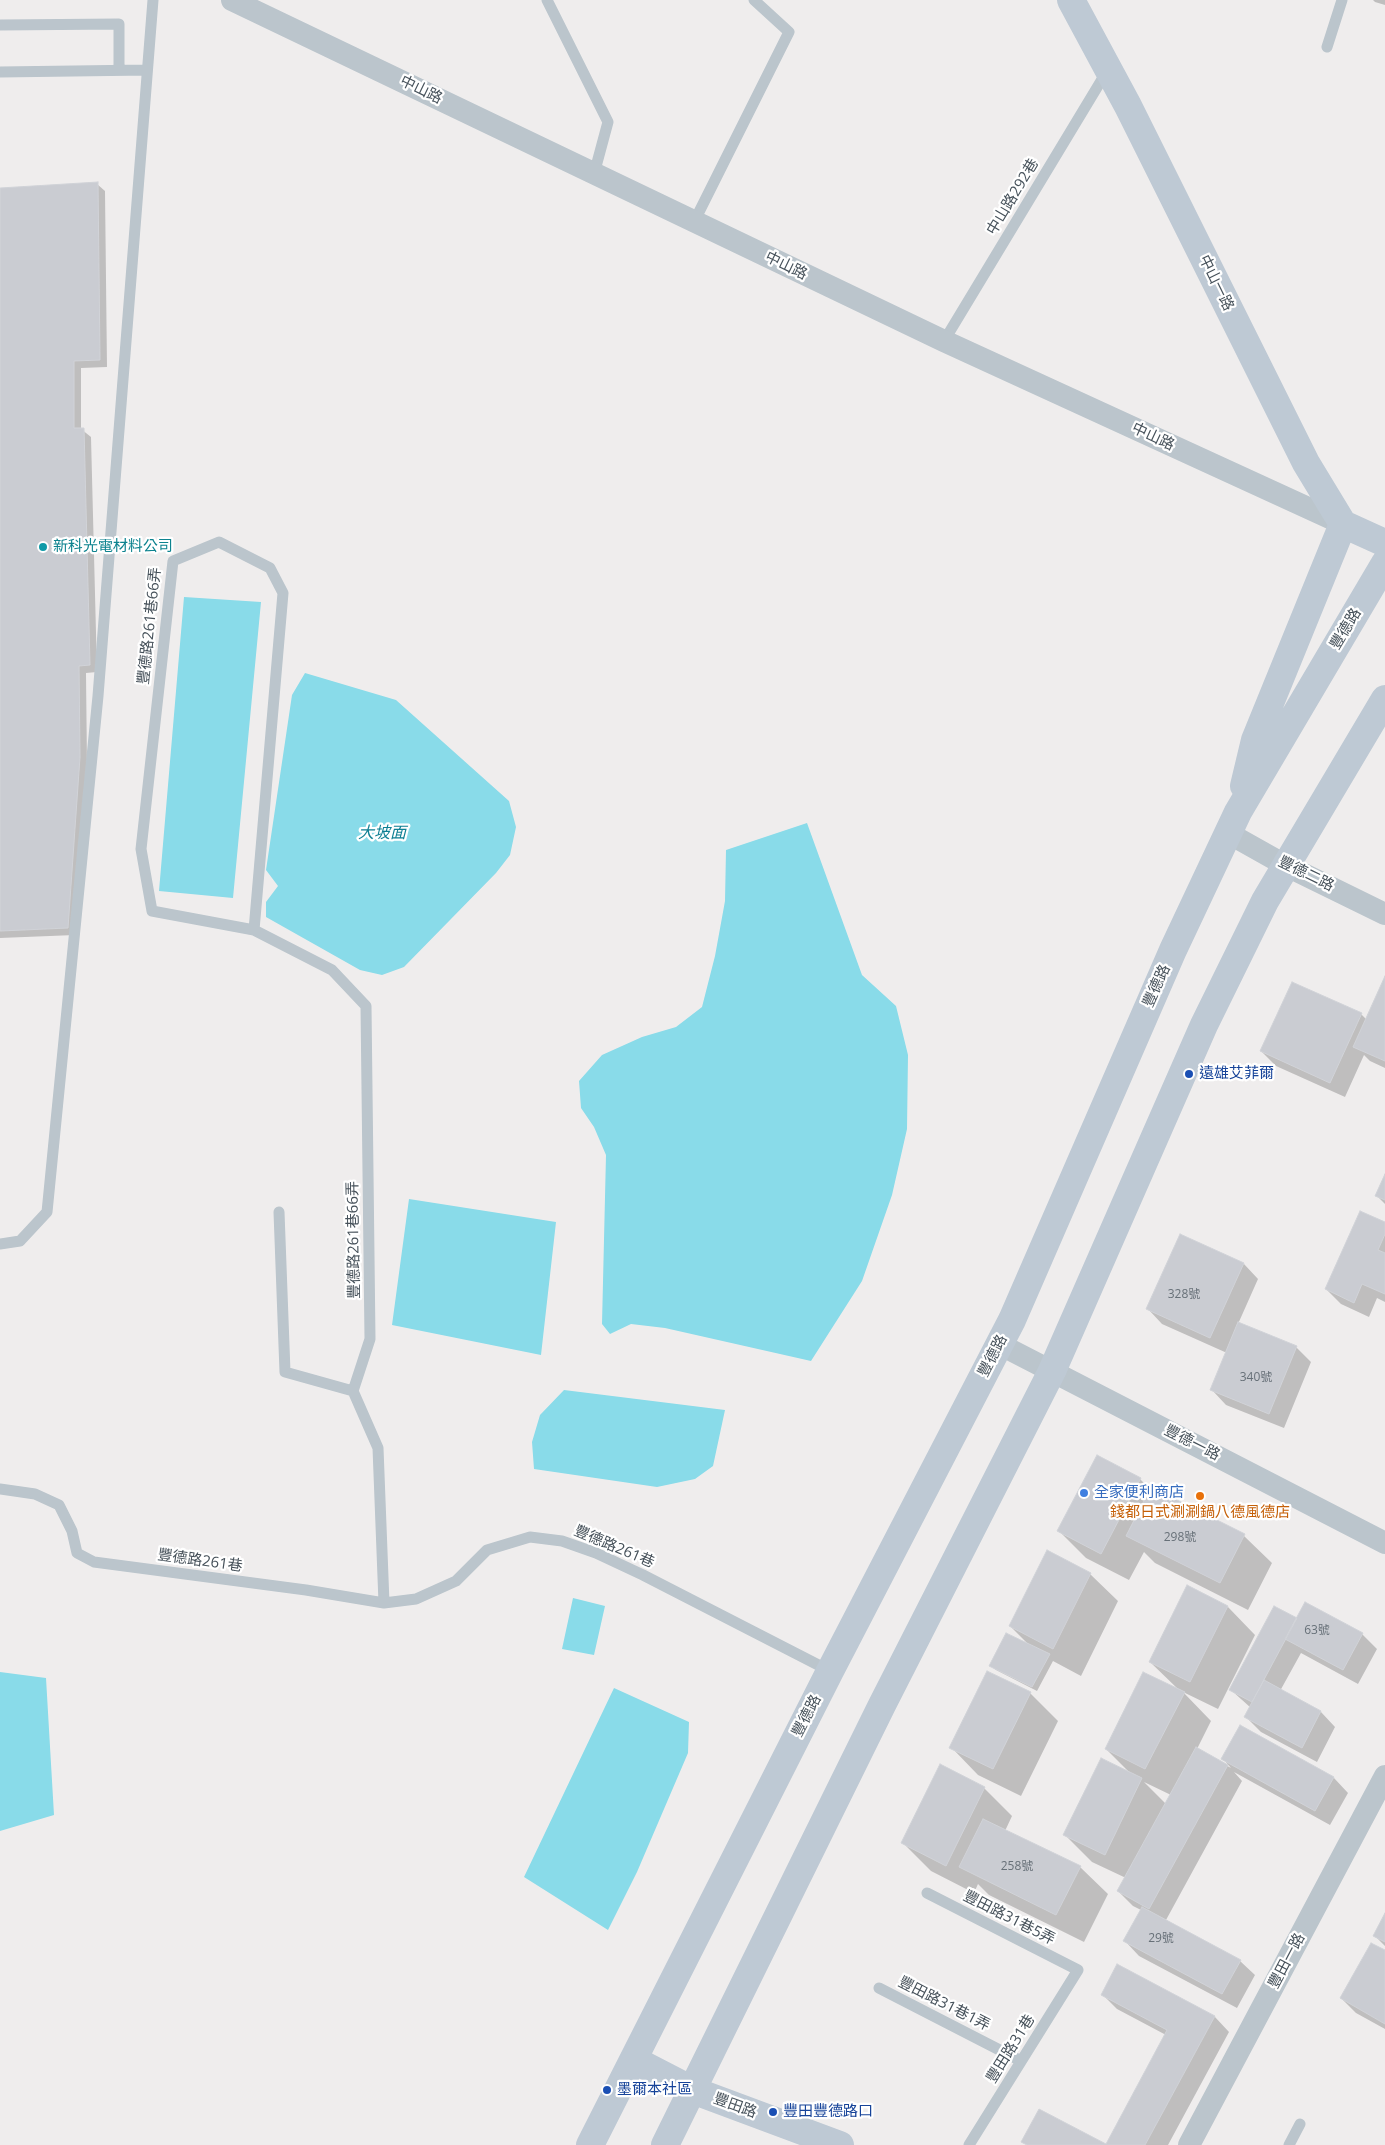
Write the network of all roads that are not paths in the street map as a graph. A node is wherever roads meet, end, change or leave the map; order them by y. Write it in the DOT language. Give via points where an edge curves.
graph roads {
  1 [pos="153,0"];
  2 [pos="232,0"];
  3 [pos="547,0"];
  4 [pos="754,0"];
  5 [pos="1072,0"];
  6 [pos="1342,0"];
  7 [pos="0,25"];
  8 [pos="1327,47"];
  9 [pos="1108,67"];
  10 [pos="119,70"];
  11 [pos="147,70"];
  12 [pos="0,72"];
  13 [pos="594,174"];
  14 [pos="694,222"];
  15 [pos="944,341"];
  16 [pos="1342,524"];
  17 [pos="1385,543"];
  18 [pos="1385,563"];
  19 [pos="1385,699"];
  20 [pos="1233,823"];
  21 [pos="1285,865"];
  22 [pos="1385,914"];
  23 [pos="254,930"];
  24 [pos="279,1212"];
  25 [pos="0,1244"];
  26 [pos="999,1344"];
  27 [pos="1052,1371"];
  28 [pos="353,1391"];
  29 [pos="0,1489"];
  30 [pos="1385,1542"];
  31 [pos="384,1603"];
  32 [pos="830,1671"];
  33 [pos="1385,1776"];
  34 [pos="927,1893"];
  35 [pos="1078,1970"];
  36 [pos="879,1988"];
  37 [pos="634,2060"];
  38 [pos="1021,2061"];
  39 [pos="692,2090"];
  40 [pos="1300,2124"];
  41 [pos="590,2145"];
  42 [pos="665,2145"];
  43 [pos="840,2145"];
  44 [pos="969,2145"];
  45 [pos="1189,2145"];
  46 [pos="1289,2145"];
  1 -- 11 [label="lane"];
  2 -- 13 [label="street, 中山路"];
  3 -- 13 [label="lane" via="608,122"];
  4 -- 14 [label="lane" via="789,32"];
  5 -- 9 [label="main road, 中山一路"];
  6 -- 8 [label="lane"];
  7 -- 10 [label="lane" via="119,24"];
  9 -- 15 [label="lane, 中山路292巷"];
  9 -- 16 [label="main road, 中山一路" via="1306,463"];
  10 -- 11 [label="lane"];
  10 -- 12 [label="lane"];
  11 -- 25 [label="lane" via="98,696 47,1212 20,1241"];
  13 -- 14 [label="street, 中山路"];
  14 -- 15 [label="street, 中山路"];
  15 -- 16 [label="street, 中山路"];
  16 -- 17 [label="main road"];
  16 -- 20 [label="main road" via="1255,740"];
  18 -- 20 [label="main road, 豐德路"];
  19 -- 21 [label="main road"];
  20 -- 21 [label="street, 豐德二路"];
  20 -- 26 [label="main road, 豐德路" via="1173,950"];
  21 -- 22 [label="street, 豐德二路"];
  21 -- 27 [label="main road" via="1204,1025"];
  23 -- 23 [label="lane, 豐德路261巷66弄" via="283,593 270,568 219,542 172,561 141,849 152,911"];
  23 -- 28 [label="lane, 豐德路261巷66弄" via="332,970 366,1006 370,1339"];
  24 -- 28 [label="lane" via="285,1372"];
  26 -- 27 [label="street, 豐德一路"];
  26 -- 32 [label="main road, 豐德路"];
  27 -- 30 [label="street, 豐德一路"];
  27 -- 39 [label="main road"];
  28 -- 31 [label="lane" via="378,1448"];
  29 -- 31 [label="lane, 豐德路261巷" via="35,1494 59,1506 72,1531 78,1553 94,1562"];
  31 -- 32 [label="lane, 豐德路261巷" via="416,1599 456,1581 487,1550 530,1537 562,1541 643,1575"];
  32 -- 37 [label="main road, 豐德路"];
  33 -- 45 [label="street, 豐田一路"];
  34 -- 35 [label="lane, 豐田路31巷5弄"];
  35 -- 38 [label="lane, 豐田路31巷"];
  36 -- 38 [label="lane, 豐田路31巷1弄"];
  37 -- 39 [label="main road, 豐田路"];
  37 -- 41 [label="main road, 豐德路"];
  38 -- 44 [label="lane, 豐田路31巷"];
  39 -- 42 [label="main road"];
  39 -- 43 [label="main road, 豐田路"];
  40 -- 46 [label="lane"];
}
